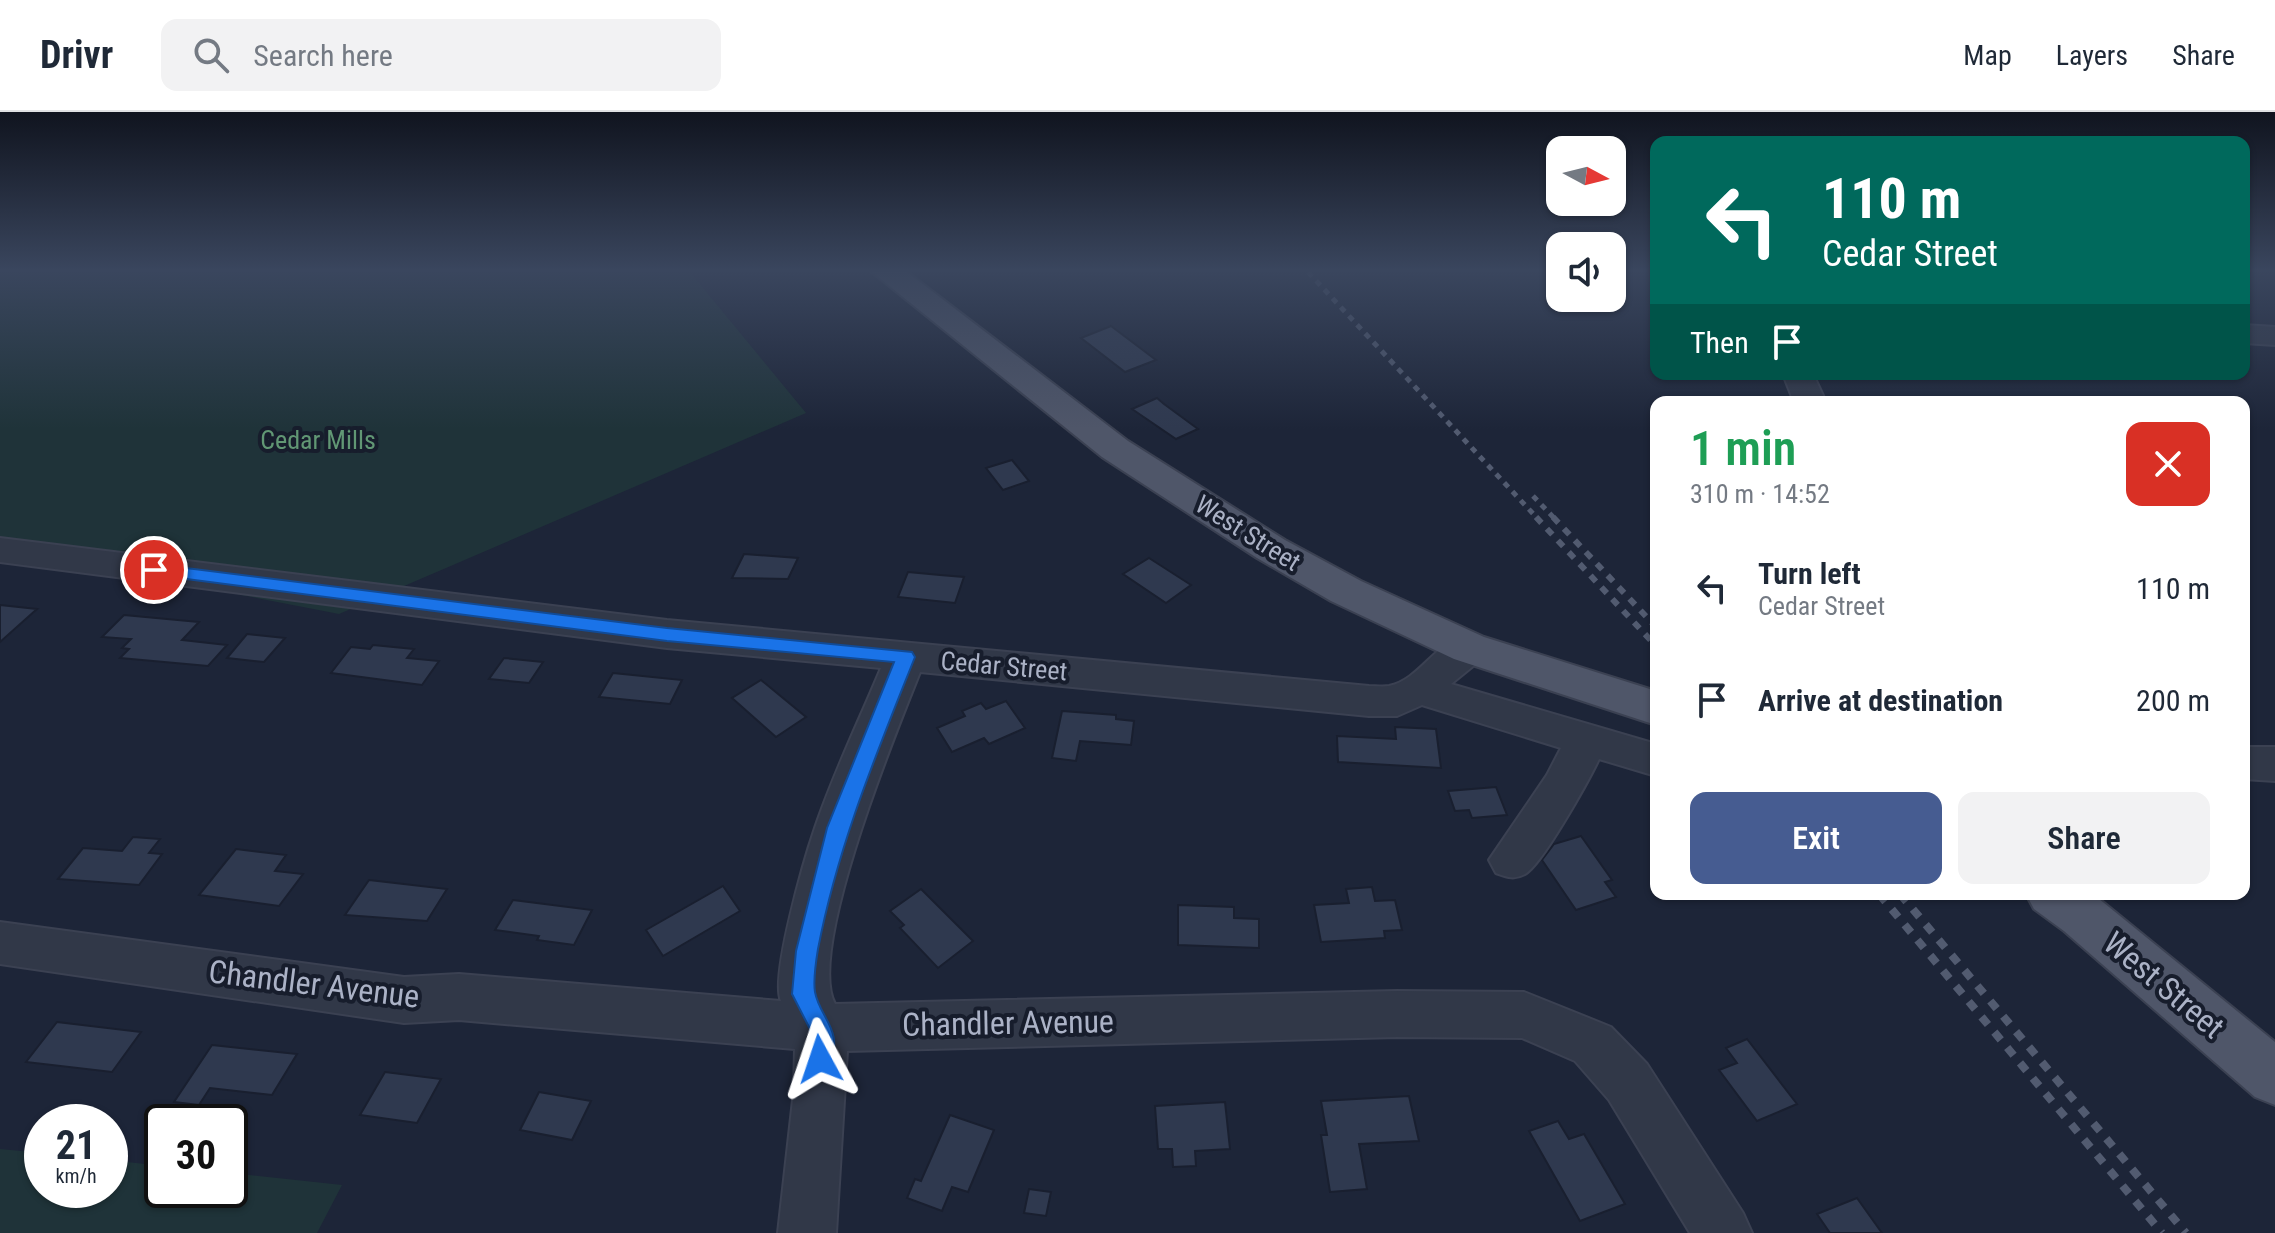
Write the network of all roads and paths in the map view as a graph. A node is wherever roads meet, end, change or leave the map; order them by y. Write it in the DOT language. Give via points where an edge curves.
graph roads {
  1 [pos="954,324"];
  2 [pos="2250,334"];
  3 [pos="2275,336"];
  4 [pos="0,550"];
  5 [pos="1469,648"];
  6 [pos="906,657"];
  7 [pos="1418,689"];
  8 [pos="1650,706"];
  9 [pos="1586,739"];
  10 [pos="1650,758"];
  11 [pos="2250,763"];
  12 [pos="2275,764"];
  13 [pos="1512,860"];
  14 [pos="2061,900"];
  15 [pos="0,943"];
  16 [pos="821,1028"];
  17 [pos="2275,1078"];
  18 [pos="807,1233"];
  19 [pos="1723,1233"];
  1 -- 5 [label="main road, West Street" via="1115,449 1271,549 1346,591"];
  2 -- 3 [label="street"];
  4 -- 6 [label="street, Cedar Street" via="667,634"];
  5 -- 7 [label="street, Cedar Street"];
  5 -- 8 [label="main road, West Street"];
  6 -- 7 [label="street, Cedar Street" via="1369,701 1397,701"];
  6 -- 16 [label="street" via="837,828 807,951 803,994"];
  7 -- 9 [label="street"];
  9 -- 10 [label="street"];
  9 -- 13 [label="street" via="1576,766"];
  11 -- 12 [label="street"];
  14 -- 17 [label="main road, West Street"];
  15 -- 16 [label="street, Chandler Avenue" via="404,1000 459,997"];
  16 -- 18 [label="street"];
  16 -- 19 [label="street, Chandler Avenue" via="1524,1015 1593,1044 1602,1053 1628,1082"];
}
